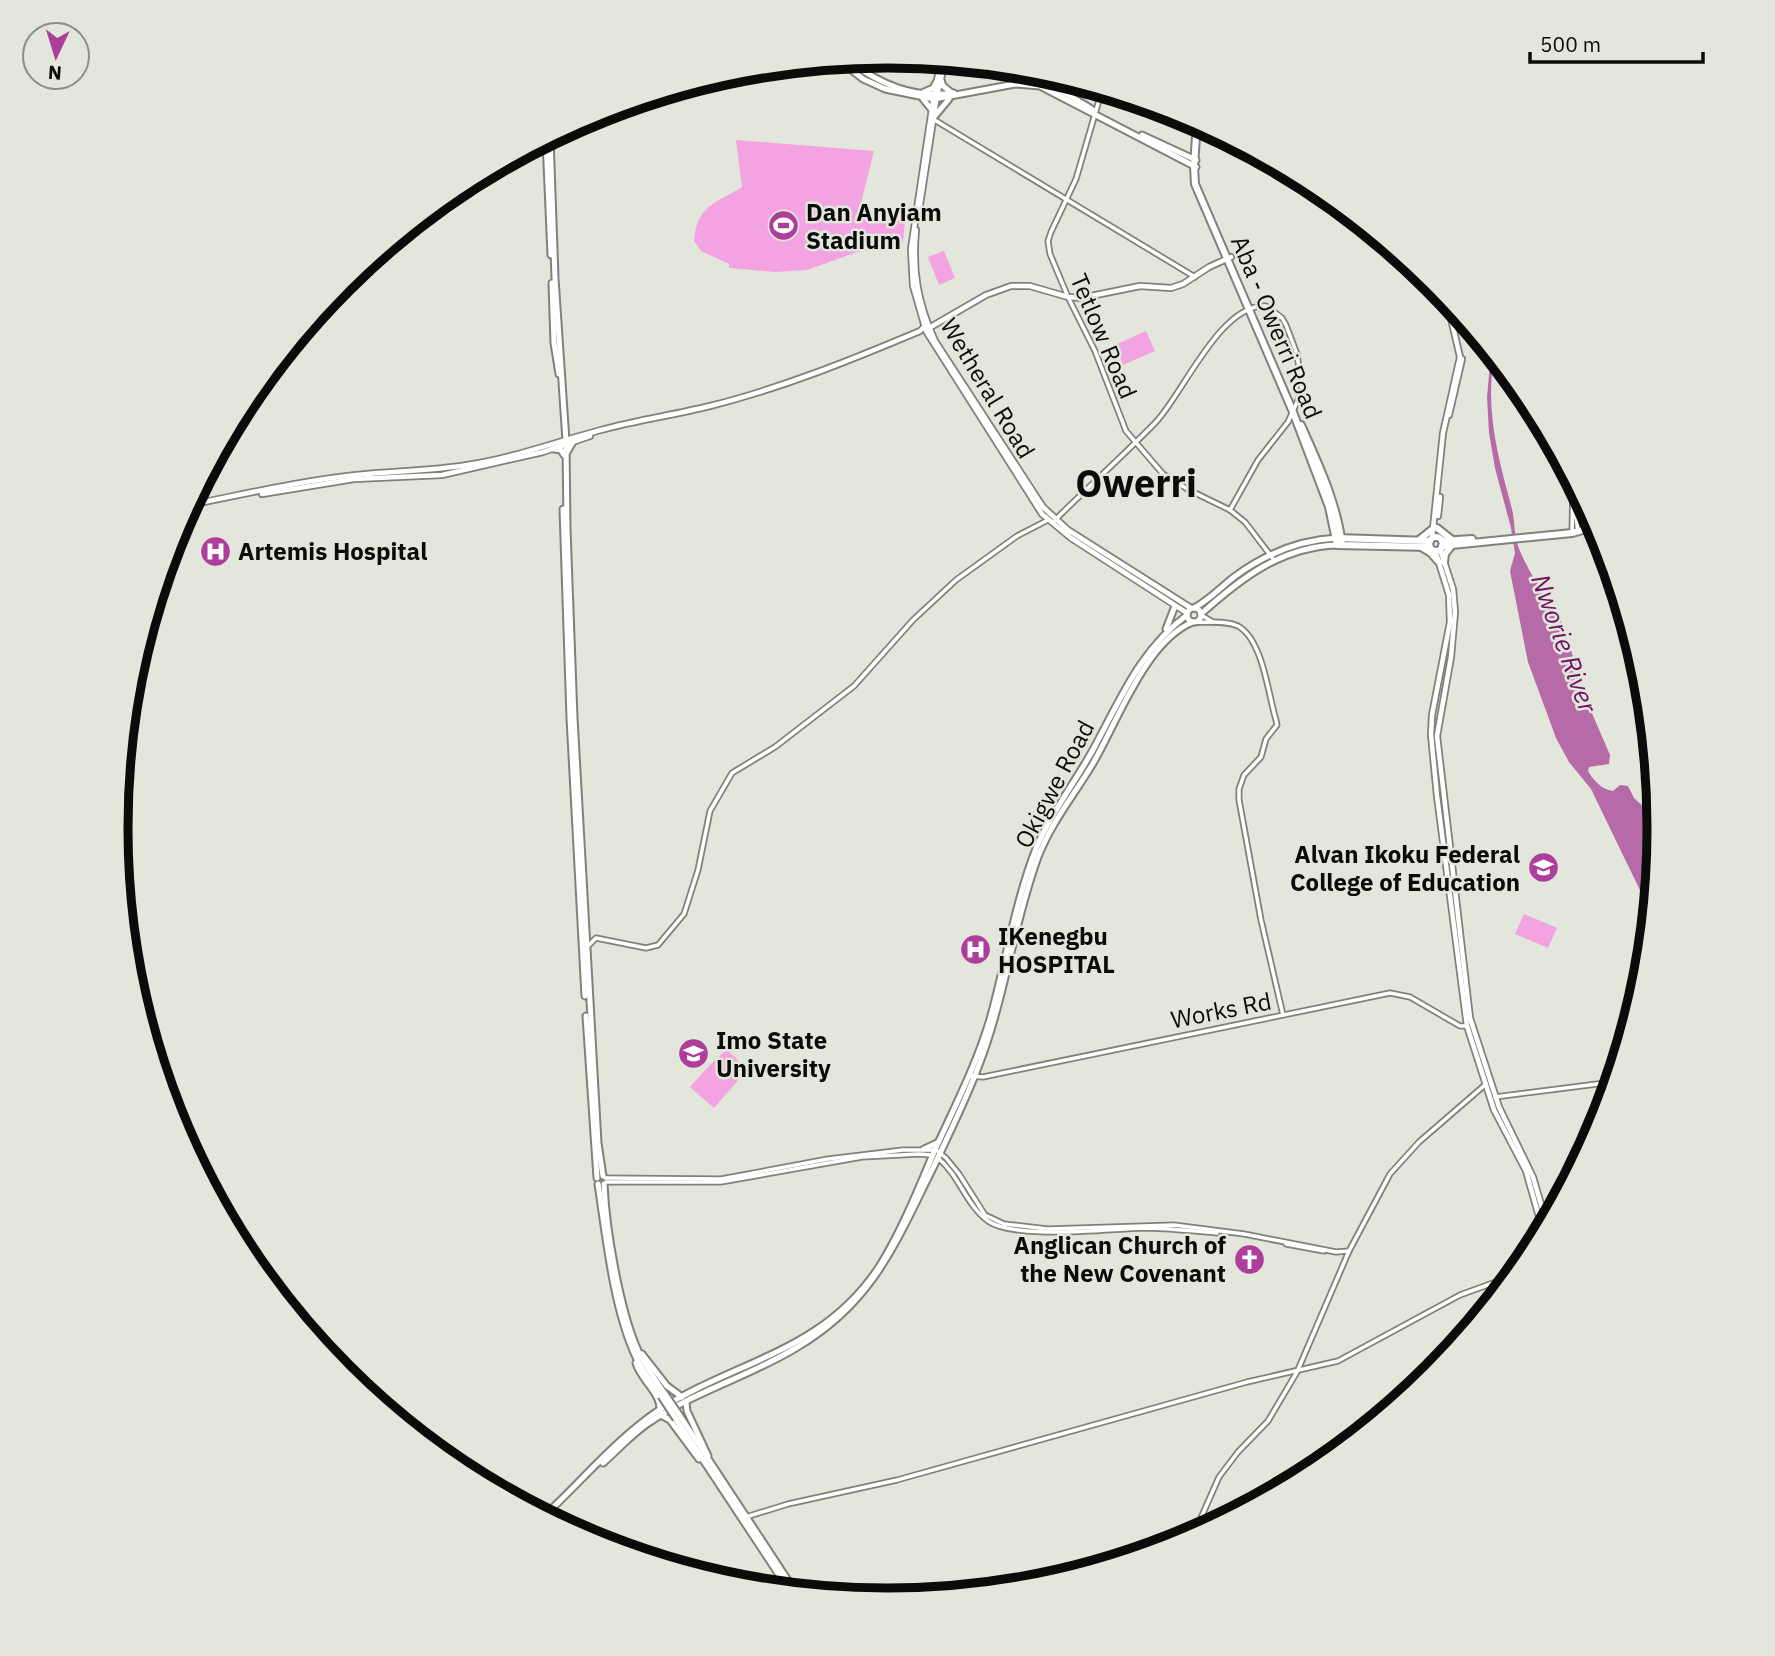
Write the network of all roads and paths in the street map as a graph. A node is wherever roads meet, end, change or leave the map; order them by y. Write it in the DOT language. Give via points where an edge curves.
graph roads {
  1 [pos="852,69"];
  2 [pos="862,69"];
  3 [pos="941,70"];
  4 [pos="939,81"];
  5 [pos="952,95"];
  6 [pos="921,96"];
  7 [pos="935,97"];
  8 [pos="1100,99"];
  9 [pos="932,110"];
  10 [pos="1096,113"];
  11 [pos="933,119"];
  12 [pos="1198,135"];
  13 [pos="548,148"];
  14 [pos="1195,163"];
  15 [pos="1066,201"];
  16 [pos="1229,257"];
  17 [pos="1195,277"];
  18 [pos="1068,297"];
  19 [pos="1250,308"];
  20 [pos="1451,319"];
  21 [pos="1456,323"];
  22 [pos="927,329"];
  23 [pos="1294,410"];
  24 [pos="1286,425"];
  25 [pos="1299,425"];
  26 [pos="566,443"];
  27 [pos="1135,443"];
  28 [pos="554,449"];
  29 [pos="565,455"];
  30 [pos="384,475"];
  31 [pos="201,503"];
  32 [pos="1574,503"];
  33 [pos="1576,508"];
  34 [pos="1230,510"];
  35 [pos="1048,520"];
  36 [pos="1055,520"];
  37 [pos="1435,528"];
  38 [pos="1585,528"];
  39 [pos="1575,530"];
  40 [pos="1339,538"];
  41 [pos="1453,542"];
  42 [pos="1418,544"];
  43 [pos="1436,544"];
  44 [pos="1271,558"];
  45 [pos="1441,561"];
  46 [pos="1175,606"];
  47 [pos="1190,611"];
  48 [pos="1201,615"];
  49 [pos="1194,622"];
  50 [pos="1213,622"];
  51 [pos="1164,633"];
  52 [pos="1059,811"];
  53 [pos="584,951"];
  54 [pos="1283,1015"];
  55 [pos="1469,1026"];
  56 [pos="972,1077"];
  57 [pos="1603,1083"];
  58 [pos="1486,1084"];
  59 [pos="1495,1097"];
  60 [pos="942,1143"];
  61 [pos="921,1152"];
  62 [pos="939,1156"];
  63 [pos="1524,1161"];
  64 [pos="931,1167"];
  65 [pos="602,1180"];
  66 [pos="1542,1213"];
  67 [pos="1539,1217"];
  68 [pos="1349,1251"];
  69 [pos="1497,1282"];
  70 [pos="637,1349"];
  71 [pos="635,1356"];
  72 [pos="1297,1372"];
  73 [pos="663,1395"];
  74 [pos="684,1400"];
  75 [pos="660,1413"];
  76 [pos="706,1462"];
  77 [pos="729,1497"];
  78 [pos="552,1509"];
  79 [pos="746,1517"];
  80 [pos="1200,1520"];
  81 [pos="765,1550"];
  82 [pos="783,1580"];
  83 [pos="788,1581"];
  1 -- 6 [label="main road" via="875,85"];
  2 -- 6 [label="main road" via="889,86"];
  3 -- 4 [label="main road, Wetheral Road"];
  4 -- 5 [label="main road"];
  4 -- 6 [label="main road"];
  4 -- 7 [label="main road, Wetheral Road"];
  5 -- 7 [label="main road"];
  5 -- 10 [label="main road" via="1028,84"];
  5 -- 11 [label="main road"];
  6 -- 7 [label="main road"];
  6 -- 9 [label="main road"];
  7 -- 9 [label="main road, Wetheral Road"];
  7 -- 11 [label="main road, Wetheral Road"];
  8 -- 10 [label="street, Tetlow Road"];
  9 -- 11 [label="main road, Wetheral Road"];
  10 -- 14 [label="main road"];
  10 -- 15 [label="street, Tetlow Road"];
  11 -- 15 [label="street"];
  11 -- 22 [label="main road, Wetheral Road" via="911,263 916,300"];
  12 -- 14 [label="highway, Aba - Owerri Road"];
  13 -- 26 [label="main road"];
  14 -- 16 [label="highway, Aba - Owerri Road" via="1205,202"];
  15 -- 17 [label="street"];
  15 -- 18 [label="street, Tetlow Road" via="1048,248"];
  16 -- 17 [label="main road"];
  16 -- 19 [label="highway, Aba - Owerri Road"];
  17 -- 18 [label="main road" via="1171,288 1140,286"];
  18 -- 22 [label="main road" via="1030,286 1011,286"];
  18 -- 27 [label="street, Tetlow Road"];
  19 -- 23 [label="highway, Aba - Owerri Road"];
  19 -- 23 [label="street" via="1266,306 1286,325 1303,386"];
  19 -- 27 [label="street" via="1205,349 1159,418"];
  20 -- 37 [label="main road" via="1460,355 1443,433"];
  21 -- 37 [label="main road" via="1463,356 1446,434"];
  22 -- 26 [label="main road" via="786,383 599,430"];
  22 -- 35 [label="main road, Wetheral Road"];
  22 -- 36 [label="main road, Wetheral Road" via="1035,499"];
  23 -- 24 [label="street"];
  23 -- 25 [label="highway, Aba - Owerri Road"];
  24 -- 25 [label="street"];
  24 -- 34 [label="street" via="1258,460"];
  25 -- 40 [label="highway, Aba - Owerri Road" via="1330,495"];
  26 -- 28 [label="main road"];
  26 -- 29 [label="main road"];
  26 -- 29 [label="main road"];
  26 -- 30 [label="main road" via="468,465"];
  27 -- 34 [label="street, Tetlow Road" via="1163,474"];
  27 -- 36 [label="street"];
  28 -- 29 [label="main road"];
  28 -- 30 [label="main road" via="442,475"];
  29 -- 53 [label="main road" via="563,529"];
  30 -- 31 [label="main road"];
  32 -- 39 [label="street"];
  33 -- 39 [label="street"];
  34 -- 44 [label="street, Tetlow Road" via="1260,539"];
  35 -- 46 [label="main road, Wetheral Road"];
  35 -- 53 [label="street" via="1017,536 956,580 913,620 854,687 775,747 732,773 710,811 684,914 658,945 646,948 596,938"];
  36 -- 47 [label="main road, Wetheral Road"];
  37 -- 41 [label="highway"];
  37 -- 42 [label="highway"];
  37 -- 43 [label="main road"];
  38 -- 39 [label="highway"];
  39 -- 41 [label="highway"];
  40 -- 42 [label="highway"];
  40 -- 44 [label="main road"];
  40 -- 44 [label="main road" via="1297,545"];
  41 -- 43 [label="highway"];
  41 -- 45 [label="highway"];
  42 -- 43 [label="highway"];
  42 -- 45 [label="highway"];
  43 -- 45 [label="main road"];
  44 -- 47 [label="main road, Okigwe Road" via="1246,569"];
  44 -- 48 [label="main road"];
  45 -- 55 [label="main road" via="1450,622 1431,735"];
  46 -- 47 [label="main road, Wetheral Road"];
  46 -- 51 [label="main road"];
  47 -- 48 [label="main road"];
  47 -- 49 [label="main road"];
  47 -- 51 [label="main road, Okigwe Road"];
  48 -- 49 [label="main road"];
  48 -- 50 [label="street"];
  49 -- 50 [label="street"];
  49 -- 52 [label="main road" via="1164,643 1147,664 1092,765"];
  50 -- 54 [label="street" via="1238,626 1253,641 1277,725 1266,739 1261,757 1241,781 1239,800"];
  51 -- 52 [label="main road, Okigwe Road" via="1133,673"];
  52 -- 56 [label="main road, Okigwe Road" via="1034,855"];
  53 -- 65 [label="main road"];
  54 -- 55 [label="street, Works Rd" via="1397,993 1460,1026"];
  54 -- 56 [label="street, Works Rd"];
  55 -- 58 [label="main road"];
  55 -- 59 [label="main road"];
  56 -- 60 [label="main road, Okigwe Road"];
  57 -- 59 [label="street"];
  58 -- 63 [label="main road" via="1499,1122"];
  58 -- 68 [label="street" via="1395,1166"];
  59 -- 63 [label="main road"];
  60 -- 61 [label="main road"];
  60 -- 62 [label="main road, Okigwe Road"];
  60 -- 62 [label="main road"];
  61 -- 62 [label="street"];
  61 -- 64 [label="main road"];
  61 -- 65 [label="street" via="828,1159 721,1179"];
  62 -- 64 [label="main road, Okigwe Road"];
  62 -- 68 [label="street" via="990,1222 1019,1230 1174,1229 1246,1236 1339,1254"];
  63 -- 66 [label="main road"];
  63 -- 67 [label="main road"];
  64 -- 74 [label="main road, Okigwe Road" via="878,1267 861,1289 809,1336"];
  65 -- 70 [label="main road" via="614,1259"];
  65 -- 71 [label="main road" via="618,1302"];
  68 -- 72 [label="street"];
  69 -- 72 [label="street" via="1460,1295 1345,1358"];
  70 -- 73 [label="main road"];
  70 -- 74 [label="main road"];
  71 -- 73 [label="main road"];
  71 -- 75 [label="main road" via="659,1402"];
  72 -- 79 [label="street"];
  72 -- 80 [label="street" via="1268,1421 1220,1477"];
  73 -- 76 [label="main road, bridge"];
  74 -- 75 [label="main road, Okigwe Road"];
  74 -- 76 [label="main road" via="706,1450"];
  75 -- 76 [label="main road" via="667,1416 695,1456"];
  75 -- 78 [label="main road, Okigwe Road" via="630,1433"];
  76 -- 77 [label="main road"];
  77 -- 79 [label="main road"];
  77 -- 81 [label="main road"];
  79 -- 81 [label="main road"];
  81 -- 82 [label="main road"];
  81 -- 83 [label="main road"];
}
